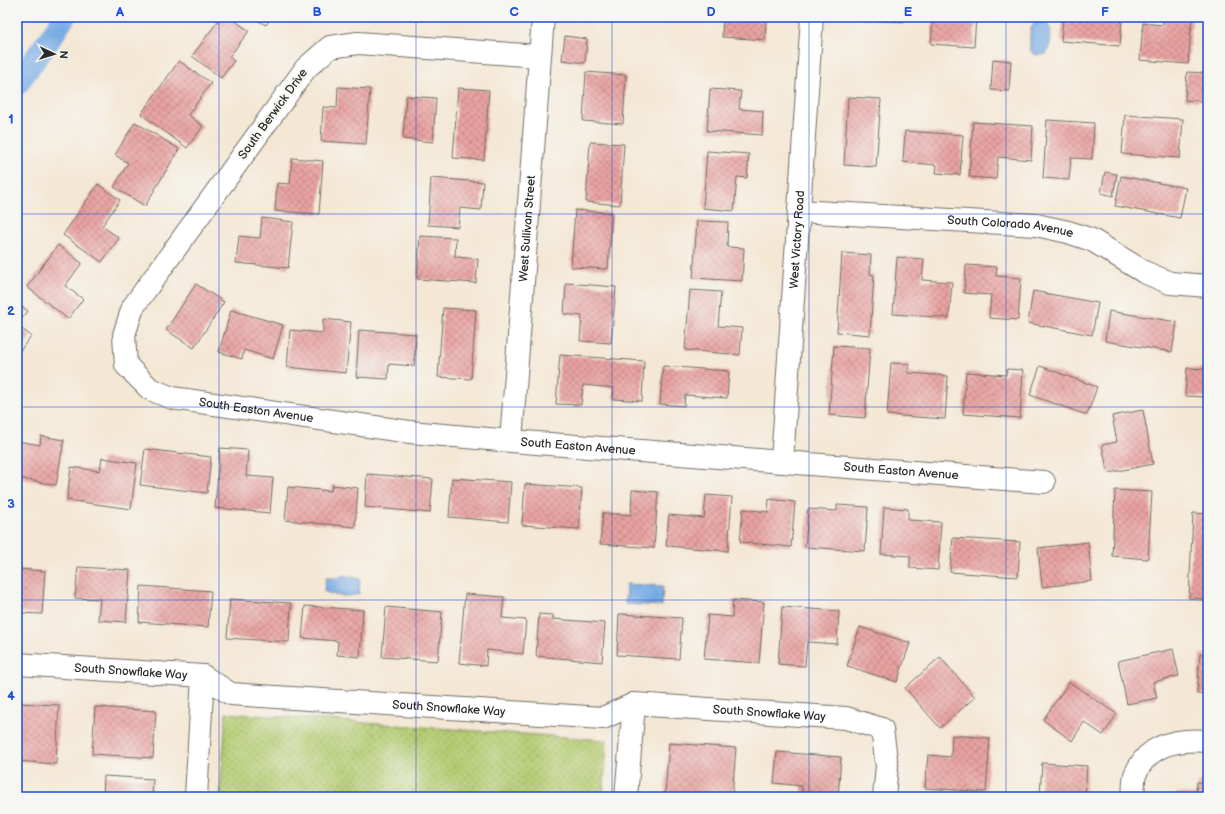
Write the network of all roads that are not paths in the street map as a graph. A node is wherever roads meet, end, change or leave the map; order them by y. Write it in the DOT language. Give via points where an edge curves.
graph roads {
  1 [pos="543,17"];
  2 [pos="812,17"];
  3 [pos="539,56"];
  4 [pos="799,211"];
  5 [pos="1208,286"];
  6 [pos="126,365"];
  7 [pos="511,441"];
  8 [pos="782,462"];
  9 [pos="1044,482"];
  10 [pos="17,664"];
  11 [pos="203,676"];
  12 [pos="634,704"];
  13 [pos="1208,741"];
  14 [pos="196,797"];
  15 [pos="626,797"];
  16 [pos="884,797"];
  17 [pos="1133,797"];
  1 -- 3 [label="street, West Sullivan Street"];
  2 -- 4 [label="street, West Victory Road"];
  3 -- 6 [label="street, South Berwick Drive" via="358,43 330,47 306,68 133,307 124,335"];
  3 -- 7 [label="street, West Sullivan Street"];
  4 -- 5 [label="street, South Colorado Avenue" via="1036,225 1092,240 1144,272 1170,283"];
  4 -- 8 [label="street, West Victory Road"];
  6 -- 7 [label="street, South Easton Avenue" via="150,389 172,398 410,432"];
  7 -- 8 [label="street, South Easton Avenue"];
  8 -- 9 [label="street, South Easton Avenue"];
  10 -- 11 [label="street, South Snowflake Way"];
  11 -- 12 [label="street, South Snowflake Way" via="231,694 239,695 603,718"];
  11 -- 14 [label="street"];
  12 -- 15 [label="street"];
  12 -- 16 [label="street, South Snowflake Way" via="846,718 882,729 887,766"];
  13 -- 17 [label="street" via="1174,742 1156,749 1143,760 1135,775"];
}
